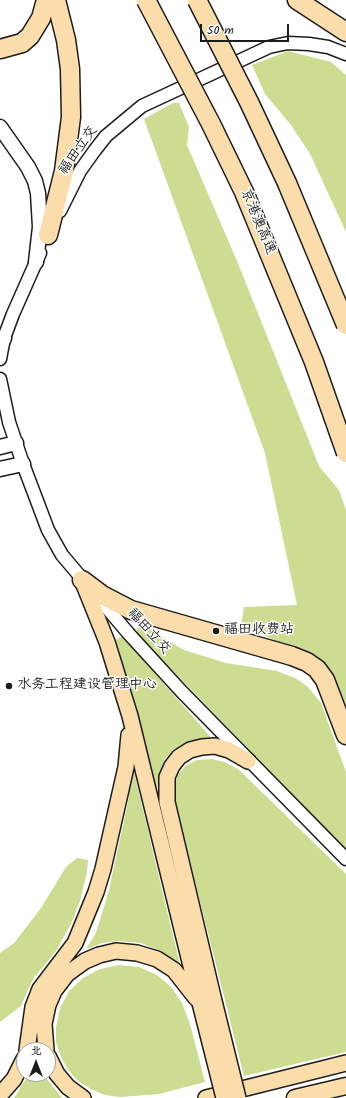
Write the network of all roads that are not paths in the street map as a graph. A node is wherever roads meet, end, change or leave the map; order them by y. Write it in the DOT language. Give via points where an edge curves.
graph roads {
  1 [pos="46,0"];
  2 [pos="56,0"];
  3 [pos="146,0"];
  4 [pos="197,0"];
  5 [pos="296,0"];
  6 [pos="346,32"];
  7 [pos="0,49"];
  8 [pos="346,54"];
  9 [pos="0,127"];
  10 [pos="48,235"];
  11 [pos="36,262"];
  12 [pos="346,324"];
  13 [pos="2,342"];
  14 [pos="0,359"];
  15 [pos="0,379"];
  16 [pos="16,443"];
  17 [pos="0,446"];
  18 [pos="346,453"];
  19 [pos="23,464"];
  20 [pos="0,469"];
  21 [pos="82,580"];
  22 [pos="130,716"];
  23 [pos="346,735"];
  24 [pos="248,761"];
  25 [pos="346,859"];
  26 [pos="207,1002"];
  27 [pos="37,1026"];
  28 [pos="30,1042"];
  29 [pos="43,1042"];
  30 [pos="346,1063"];
  31 [pos="56,1072"];
  32 [pos="16,1075"];
  33 [pos="346,1086"];
  34 [pos="0,1095"];
  35 [pos="83,1098"];
  36 [pos="206,1098"];
  37 [pos="224,1098"];
  38 [pos="238,1098"];
  39 [pos="295,1098"];
  1 -- 7 [label="highway" via="41,18 30,36 22,43"];
  2 -- 10 [label="highway" via="69,62 71,117 65,165"];
  3 -- 18 [label="highway, 京港澳高速, bridge" via="244,192 314,362"];
  4 -- 12 [label="highway, bridge" via="287,183"];
  5 -- 6 [label="highway"];
  8 -- 10 [label="street, 福田立交" via="328,47 309,44 288,43 269,47 142,106 106,136 95,150 80,171"];
  9 -- 11 [label="main road" via="35,181 40,227"];
  10 -- 11 [label="street, 福田立交"];
  11 -- 13 [label="street, 福田立交"];
  13 -- 14 [label="street, 福田立交"];
  15 -- 16 [label="street, 福田立交"];
  16 -- 17 [label="main road"];
  16 -- 19 [label="street, 福田立交"];
  19 -- 20 [label="main road"];
  19 -- 21 [label="street, 福田立交" via="54,544"];
  21 -- 22 [label="main road" via="107,642"];
  21 -- 23 [label="highway" via="102,595 131,610 307,662 317,669 325,680"];
  21 -- 24 [label="street, 福田立交"];
  22 -- 26 [label="main road"];
  22 -- 27 [label="main road" via="126,768 103,868 90,909 75,943 40,989 34,1007"];
  24 -- 25 [label="street, 福田立交"];
  24 -- 26 [label="main road" via="229,750 215,746 202,747 190,750 179,757 167,777 167,802"];
  26 -- 27 [label="main road" via="174,970 158,959 116,951 85,960 67,974 54,991"];
  26 -- 37 [label="main road, bridge"];
  26 -- 38 [label="main road, bridge"];
  27 -- 28 [label="main road"];
  27 -- 29 [label="main road"];
  30 -- 36 [label="main road"];
  31 -- 35 [label="main road" via="68,1087"];
  32 -- 34 [label="main road"];
  33 -- 39 [label="highway"];
}
